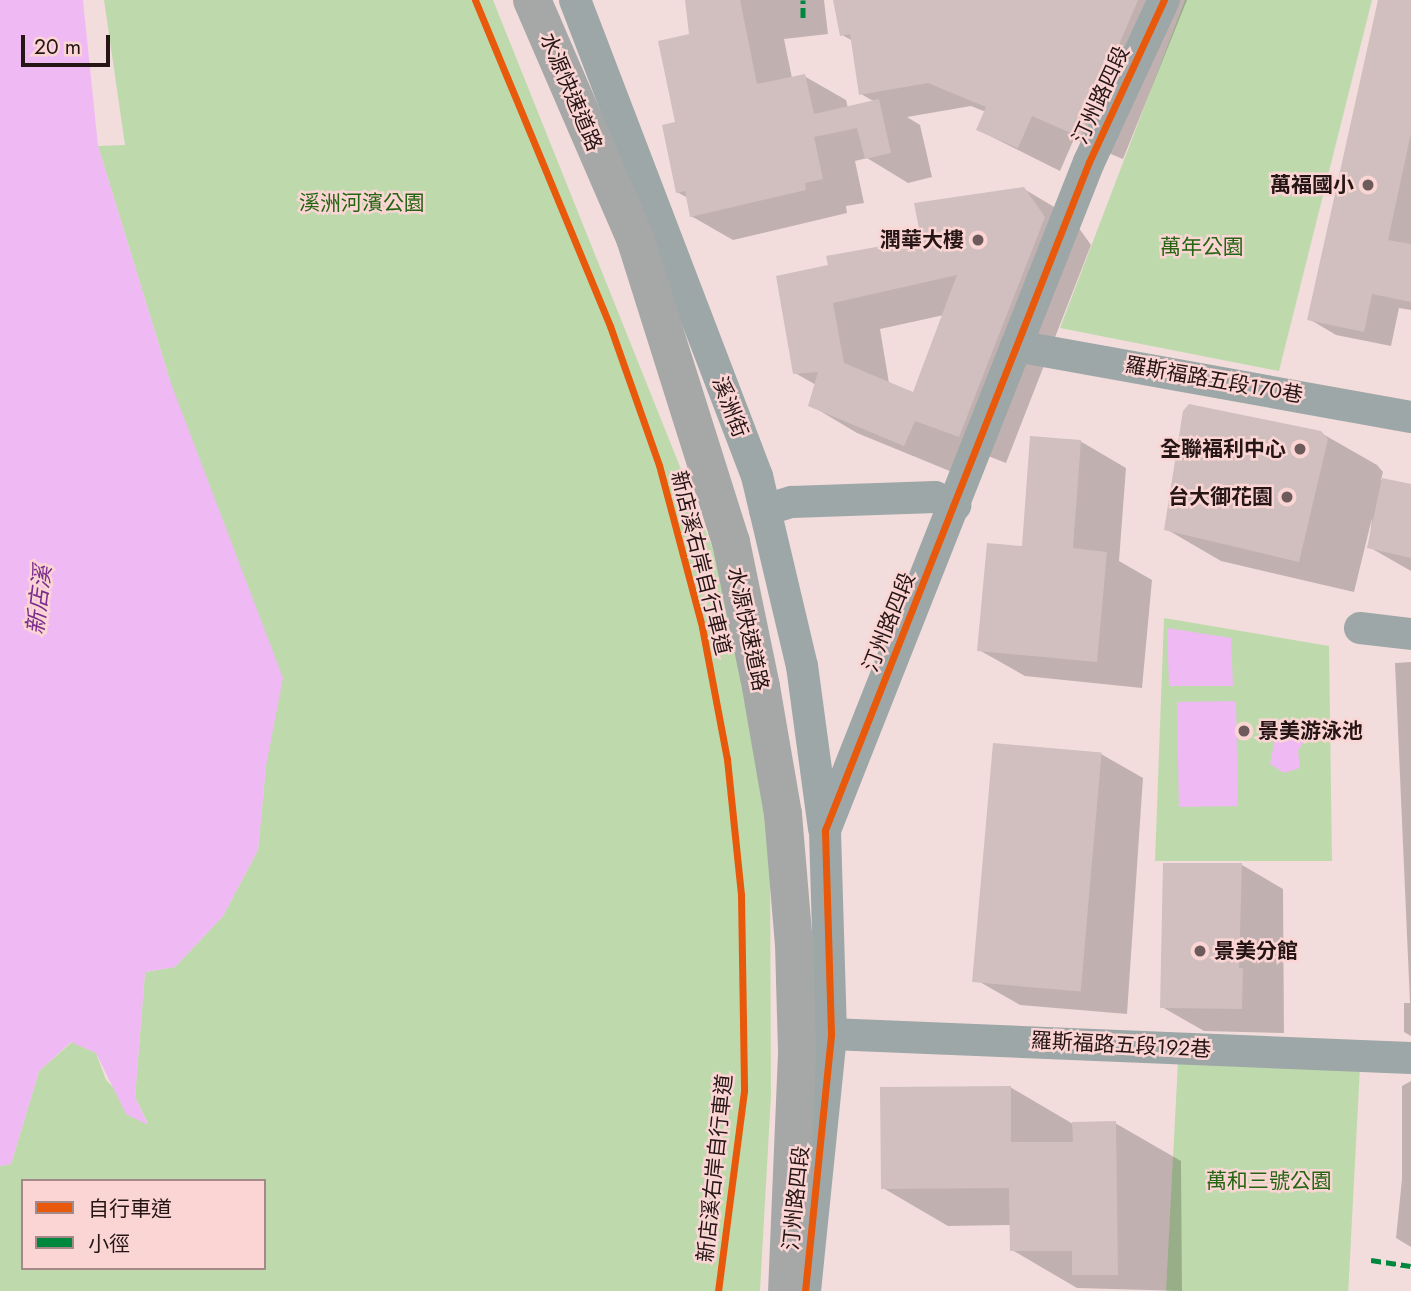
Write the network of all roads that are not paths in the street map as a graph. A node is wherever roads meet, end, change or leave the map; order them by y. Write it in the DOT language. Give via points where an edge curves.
graph roads {
  1 [pos="535,0"];
  2 [pos="575,0"];
  3 [pos="1164,0"];
  4 [pos="1016,346"];
  5 [pos="1411,417"];
  6 [pos="955,505"];
  7 [pos="765,510"];
  8 [pos="1360,628"];
  9 [pos="1411,634"];
  10 [pos="824,830"];
  11 [pos="831,1034"];
  12 [pos="1411,1058"];
  13 [pos="788,1291"];
  14 [pos="805,1291"];
  1 -- 13 [label="highway, 水源快速道路" via="635,238 730,542 761,687 783,814 794,944 797,1054"];
  2 -- 7 [label="street, 溪洲街" via="757,476"];
  3 -- 4 [label="street, 汀州路四段" via="1089,162"];
  4 -- 5 [label="street, 羅斯福路五段170巷"];
  4 -- 6 [label="street, 汀州路四段"];
  6 -- 7 [label="street" via="935,497 792,502"];
  6 -- 10 [label="street, 汀州路四段"];
  7 -- 10 [label="street, 溪洲街" via="802,666"];
  8 -- 9 [label="street"];
  10 -- 11 [label="street, 汀州路四段"];
  11 -- 12 [label="street, 羅斯福路五段192巷"];
  11 -- 14 [label="street, 汀州路四段"];
}
